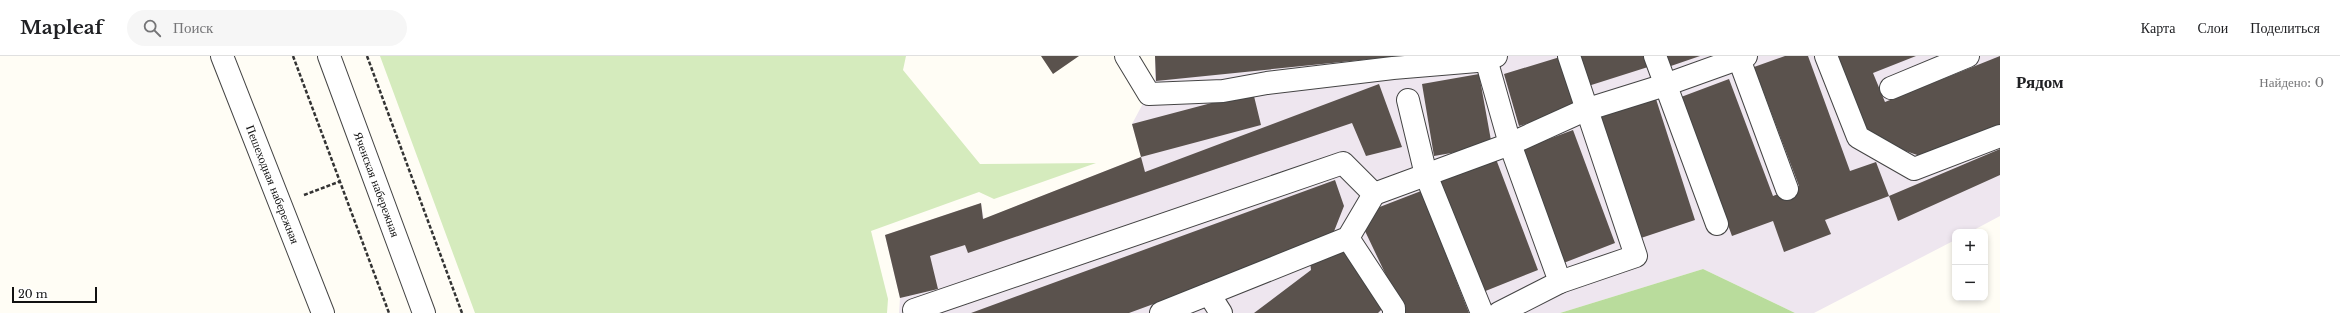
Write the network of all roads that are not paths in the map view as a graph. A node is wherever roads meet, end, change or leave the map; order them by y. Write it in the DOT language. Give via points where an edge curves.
graph roads {
  1 [pos="222,56"];
  2 [pos="329,56"];
  3 [pos="1126,56"];
  4 [pos="1569,56"];
  5 [pos="1655,56"];
  6 [pos="1826,56"];
  7 [pos="1968,56"];
  8 [pos="1491,57"];
  9 [pos="1741,57"];
  10 [pos="1665,85"];
  11 [pos="1891,88"];
  12 [pos="1408,100"];
  13 [pos="1586,110"];
  14 [pos="2000,136"];
  15 [pos="1510,144"];
  16 [pos="1426,175"];
  17 [pos="1787,189"];
  18 [pos="1374,194"];
  19 [pos="1717,224"];
  20 [pos="1348,238"];
  21 [pos="1560,282"];
  22 [pos="1209,294"];
  23 [pos="914,310"];
  24 [pos="323,313"];
  25 [pos="424,313"];
  26 [pos="1162,313"];
  27 [pos="1221,313"];
  28 [pos="1394,313"];
  29 [pos="1482,313"];
  30 [pos="1499,313"];
  1 -- 24 [label="street, Пешеходная набережная"];
  2 -- 25 [label="street, Яченская набережная"];
  3 -- 8 [label="street" via="1149,94 1223,91 1267,83"];
  4 -- 13 [label="street"];
  5 -- 10 [label="street"];
  6 -- 14 [label="street" via="1858,137 1914,169"];
  7 -- 11 [label="street"];
  8 -- 15 [label="street"];
  9 -- 10 [label="street"];
  9 -- 17 [label="street"];
  10 -- 13 [label="street"];
  10 -- 19 [label="street"];
  12 -- 16 [label="street"];
  13 -- 15 [label="street"];
  13 -- 21 [label="street" via="1636,256"];
  15 -- 16 [label="street"];
  15 -- 21 [label="street"];
  16 -- 18 [label="street"];
  16 -- 29 [label="street"];
  18 -- 20 [label="street"];
  18 -- 23 [label="street" via="1343,163"];
  20 -- 22 [label="street"];
  20 -- 28 [label="street" via="1394,308"];
  21 -- 30 [label="street"];
  22 -- 26 [label="street"];
  22 -- 27 [label="street"];
}
